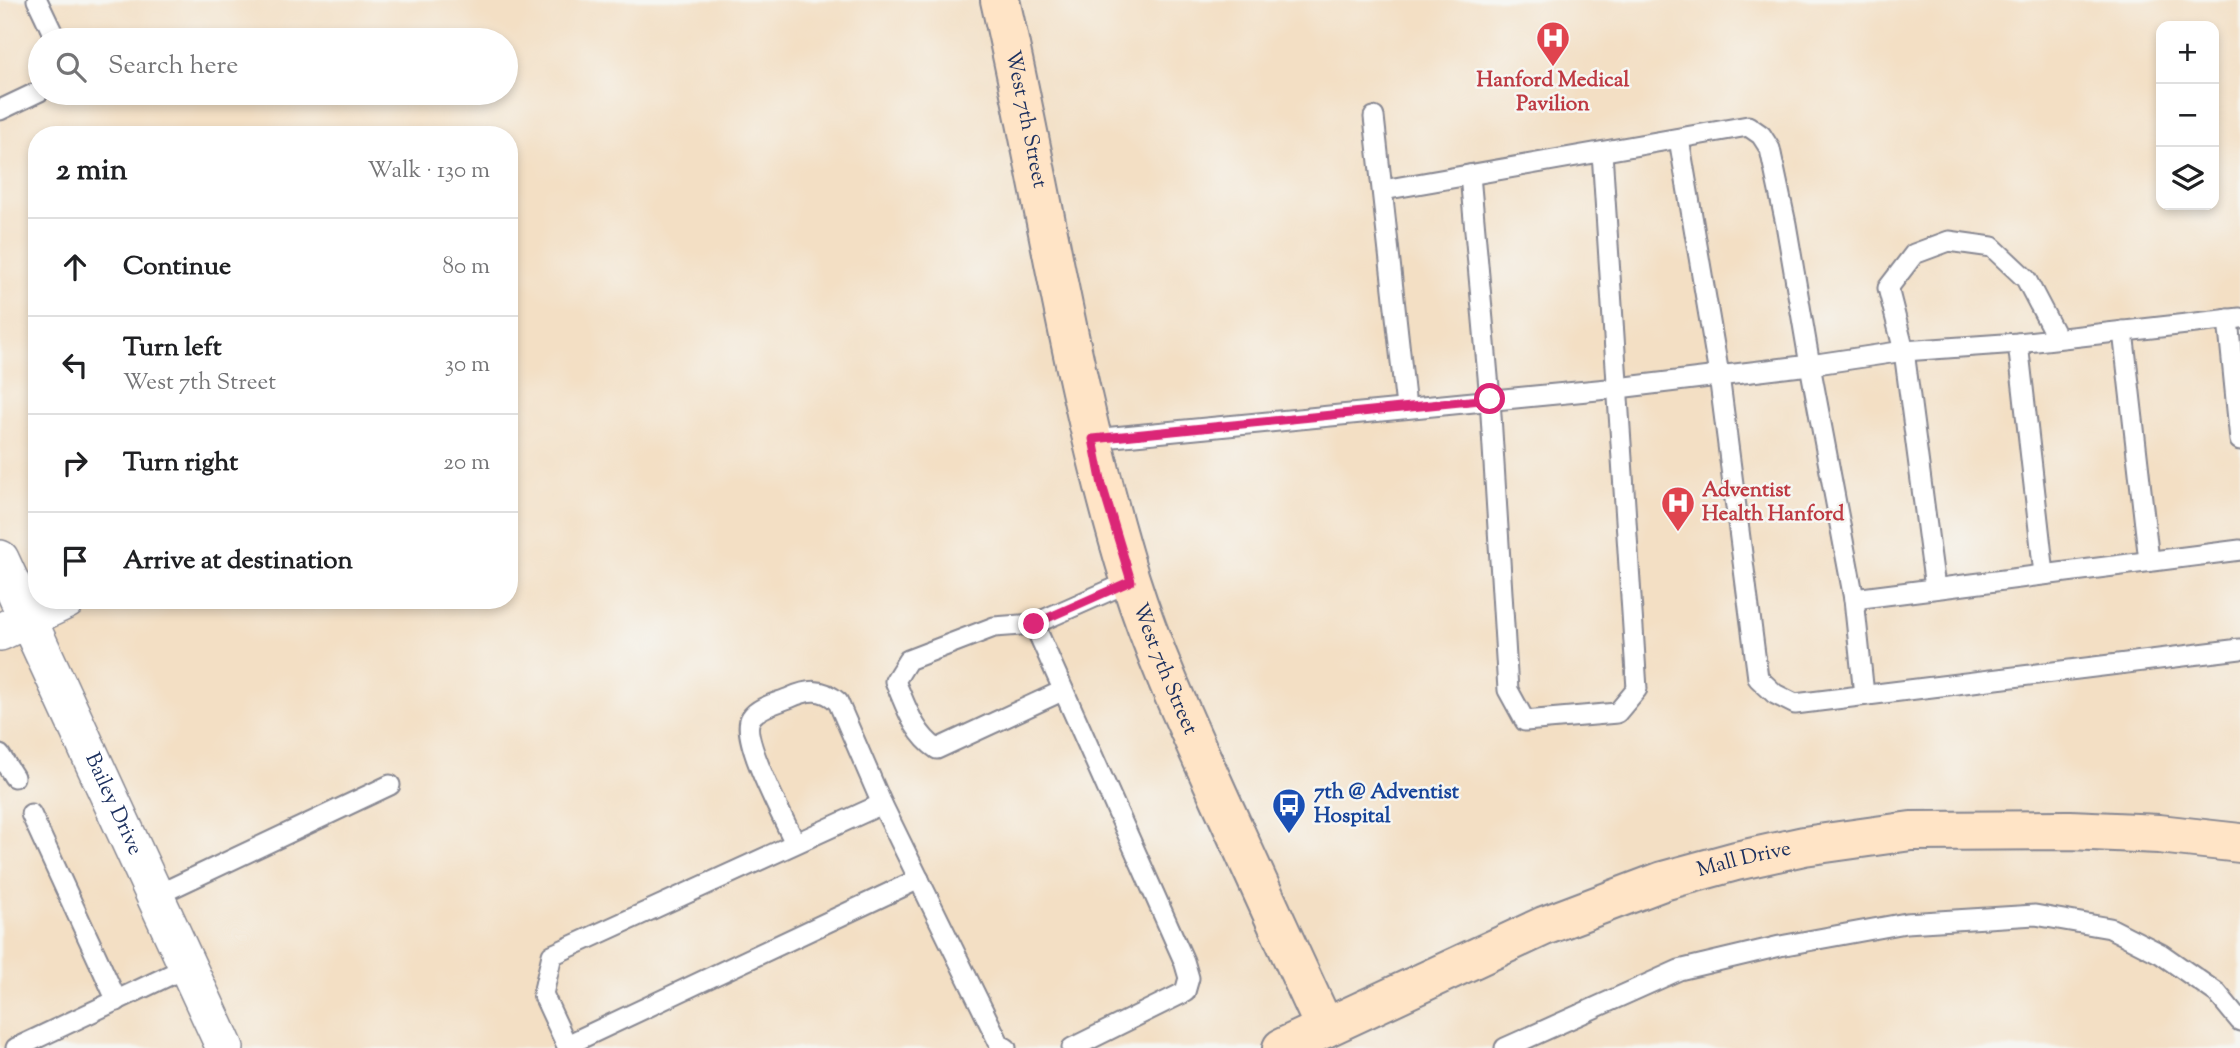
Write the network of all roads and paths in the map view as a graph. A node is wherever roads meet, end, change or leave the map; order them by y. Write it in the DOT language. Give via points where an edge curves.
graph roads {
  1 [pos="37,0"];
  2 [pos="1000,0"];
  3 [pos="50,28"];
  4 [pos="28,97"];
  5 [pos="0,110"];
  6 [pos="1374,117"];
  7 [pos="1679,139"];
  8 [pos="1602,152"];
  9 [pos="1470,175"];
  10 [pos="1383,190"];
  11 [pos="2234,319"];
  12 [pos="2123,331"];
  13 [pos="2057,338"];
  14 [pos="2018,343"];
  15 [pos="1903,351"];
  16 [pos="1811,365"];
  17 [pos="1719,374"];
  18 [pos="1618,388"];
  19 [pos="1490,399"];
  20 [pos="1406,407"];
  21 [pos="1093,439"];
  22 [pos="2240,439"];
  23 [pos="2240,550"];
  24 [pos="0,559"];
  25 [pos="2149,561"];
  26 [pos="2044,575"];
  27 [pos="1131,581"];
  28 [pos="1935,588"];
  29 [pos="1854,599"];
  30 [pos="49,609"];
  31 [pos="1034,624"];
  32 [pos="14,626"];
  33 [pos="2240,649"];
  34 [pos="1062,691"];
  35 [pos="1864,695"];
  36 [pos="0,755"];
  37 [pos="14,777"];
  38 [pos="390,785"];
  39 [pos="882,804"];
  40 [pos="31,814"];
  41 [pos="795,843"];
  42 [pos="2240,843"];
  43 [pos="919,879"];
  44 [pos="155,896"];
  45 [pos="187,967"];
  46 [pos="117,1000"];
  47 [pos="2240,1021"];
  48 [pos="1325,1028"];
  49 [pos="1534,1042"];
  50 [pos="567,1047"];
  51 [pos="16,1048"];
  52 [pos="225,1048"];
  53 [pos="1006,1048"];
  54 [pos="1072,1048"];
  55 [pos="1282,1048"];
  56 [pos="1505,1048"];
  1 -- 3 [label="lane"];
  2 -- 21 [label="street, West 7th Street"];
  4 -- 5 [label="lane"];
  6 -- 10 [label="lane"];
  7 -- 8 [label="lane"];
  7 -- 16 [label="lane" via="1748,126 1770,149"];
  7 -- 17 [label="lane"];
  8 -- 9 [label="lane"];
  8 -- 18 [label="lane"];
  9 -- 10 [label="lane"];
  9 -- 19 [label="lane"];
  10 -- 20 [label="lane"];
  11 -- 12 [label="lane"];
  11 -- 22 [label="lane"];
  12 -- 13 [label="lane"];
  12 -- 25 [label="lane"];
  13 -- 14 [label="lane"];
  13 -- 15 [label="lane" via="2026,279 1992,247 1950,241 1914,254 1888,288"];
  14 -- 15 [label="lane"];
  14 -- 26 [label="lane"];
  15 -- 16 [label="lane"];
  15 -- 28 [label="lane"];
  16 -- 17 [label="lane"];
  16 -- 29 [label="lane"];
  17 -- 18 [label="lane"];
  17 -- 35 [label="lane" via="1758,678 1795,704"];
  18 -- 19 [label="lane"];
  18 -- 19 [label="lane" via="1637,690 1617,713 1525,721 1508,690"];
  19 -- 20 [label="lane"];
  20 -- 21 [label="lane"];
  21 -- 27 [label="street, West 7th Street"];
  23 -- 25 [label="lane"];
  24 -- 32 [label="street, Bailey Drive"];
  25 -- 26 [label="lane"];
  26 -- 28 [label="lane"];
  27 -- 31 [label="lane"];
  27 -- 48 [label="street, West 7th Street" via="1194,742"];
  28 -- 29 [label="lane"];
  29 -- 35 [label="lane"];
  30 -- 32 [label="street"];
  31 -- 34 [label="lane"];
  31 -- 34 [label="lane" via="994,627 908,660 895,681 915,726 937,749"];
  32 -- 44 [label="street, Bailey Drive"];
  33 -- 35 [label="lane"];
  34 -- 54 [label="lane" via="1189,978 1185,992"];
  36 -- 37 [label="lane"];
  38 -- 44 [label="lane"];
  39 -- 41 [label="lane"];
  39 -- 41 [label="lane" via="838,702 830,694 801,693 757,712 748,730 751,748"];
  39 -- 43 [label="lane"];
  40 -- 46 [label="lane"];
  41 -- 50 [label="lane" via="552,955 543,994"];
  42 -- 48 [label="street, Mall Drive" via="2070,830 1923,831 1804,846 1664,881 1544,926"];
  43 -- 50 [label="lane"];
  43 -- 53 [label="lane" via="1000,1045"];
  44 -- 45 [label="street, Bailey Drive"];
  45 -- 46 [label="lane"];
  45 -- 52 [label="street, Bailey Drive"];
  46 -- 51 [label="lane"];
  47 -- 49 [label="lane" via="2217,993 2154,950 2110,928 2035,915 1906,923 1679,970"];
  48 -- 55 [label="street, Mall Drive"];
  49 -- 56 [label="lane"];
}
